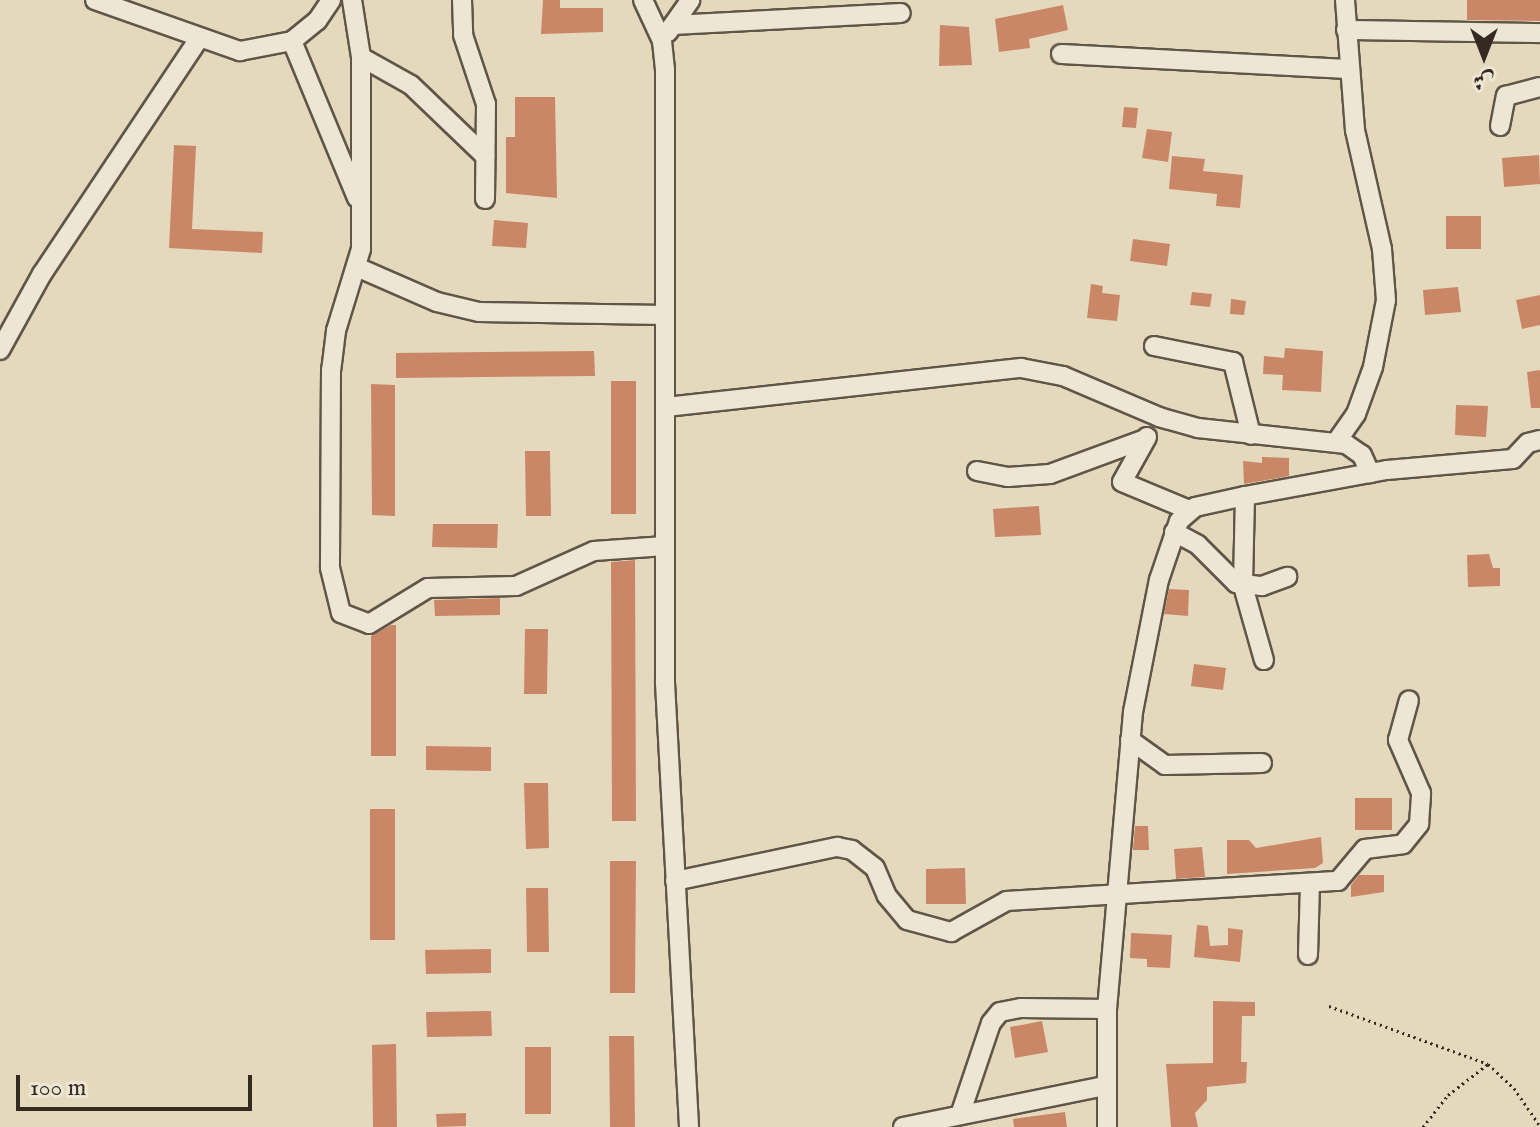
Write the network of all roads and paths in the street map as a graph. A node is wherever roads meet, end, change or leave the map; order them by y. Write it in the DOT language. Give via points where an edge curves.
graph roads {
  1 [pos="95,0"];
  2 [pos="331,0"];
  3 [pos="352,0"];
  4 [pos="462,0"];
  5 [pos="643,0"];
  6 [pos="690,0"];
  7 [pos="1345,0"];
  8 [pos="901,13"];
  9 [pos="676,14"];
  10 [pos="1346,30"];
  11 [pos="1540,33"];
  12 [pos="198,40"];
  13 [pos="292,41"];
  14 [pos="662,41"];
  15 [pos="1061,54"];
  16 [pos="361,57"];
  17 [pos="1348,69"];
  18 [pos="1540,87"];
  19 [pos="1500,126"];
  20 [pos="485,156"];
  21 [pos="485,199"];
  22 [pos="362,208"];
  23 [pos="359,268"];
  24 [pos="665,315"];
  25 [pos="1154,346"];
  26 [pos="0,350"];
  27 [pos="666,407"];
  28 [pos="1159,417"];
  29 [pos="1251,435"];
  30 [pos="1145,439"];
  31 [pos="1540,440"];
  32 [pos="1337,441"];
  33 [pos="977,471"];
  34 [pos="1370,473"];
  35 [pos="1245,496"];
  36 [pos="1189,510"];
  37 [pos="1174,532"];
  38 [pos="665,546"];
  39 [pos="1287,577"];
  40 [pos="1243,586"];
  41 [pos="1264,660"];
  42 [pos="1409,700"];
  43 [pos="1130,740"];
  44 [pos="1262,763"];
  45 [pos="675,881"];
  46 [pos="1310,884"];
  47 [pos="1114,896"];
  48 [pos="1308,955"];
  49 [pos="1329,1006"];
  50 [pos="1107,1009"];
  51 [pos="1488,1064"];
  52 [pos="1104,1086"];
  53 [pos="960,1115"];
  54 [pos="914,1126"];
  55 [pos="1540,1126"];
  56 [pos="689,1127"];
  57 [pos="1107,1127"];
  58 [pos="1423,1127"];
  1 -- 12 [label="street"];
  2 -- 13 [label="street" via="317,21"];
  3 -- 16 [label="street"];
  4 -- 20 [label="street" via="463,35 483,87"];
  5 -- 14 [label="street"];
  6 -- 9 [label="street"];
  7 -- 10 [label="street"];
  8 -- 9 [label="street"];
  9 -- 14 [label="street"];
  10 -- 11 [label="street"];
  10 -- 17 [label="street"];
  12 -- 13 [label="street" via="240,51"];
  12 -- 26 [label="street" via="42,274"];
  13 -- 22 [label="street"];
  14 -- 24 [label="street"];
  15 -- 17 [label="street"];
  16 -- 20 [label="street" via="411,85"];
  16 -- 22 [label="street"];
  17 -- 32 [label="street" via="1360,160 1382,249 1386,300 1373,367 1351,425"];
  18 -- 19 [label="street" via="1506,96"];
  20 -- 21 [label="street"];
  22 -- 23 [label="street"];
  23 -- 24 [label="street" via="437,302 479,312"];
  23 -- 38 [label="street" via="336,331 331,369 330,568 341,613 369,624 428,588 516,586 594,551"];
  24 -- 27 [label="street"];
  25 -- 29 [label="street" via="1233,362"];
  27 -- 28 [label="street" via="1021,368 1063,376"];
  27 -- 38 [label="street"];
  28 -- 29 [label="street"];
  28 -- 30 [label="street"];
  29 -- 32 [label="street"];
  30 -- 33 [label="street" via="1050,474 1008,477"];
  30 -- 36 [label="street" via="1122,482"];
  31 -- 34 [label="street" via="1528,443 1513,459"];
  32 -- 34 [label="street" via="1355,449"];
  34 -- 35 [label="street"];
  35 -- 36 [label="street"];
  35 -- 40 [label="street"];
  36 -- 37 [label="street"];
  37 -- 40 [label="street" via="1204,550 1223,575"];
  37 -- 43 [label="street" via="1153,606"];
  38 -- 45 [label="street" via="666,723"];
  39 -- 40 [label="street"];
  40 -- 41 [label="street"];
  42 -- 46 [label="street" via="1398,740 1421,793 1415,832 1403,844 1365,849 1338,881"];
  43 -- 44 [label="street" via="1165,765"];
  43 -- 47 [label="street"];
  45 -- 47 [label="street" via="837,847 865,857 895,909 935,931 966,928 1007,901"];
  45 -- 56 [label="street"];
  46 -- 47 [label="street"];
  46 -- 48 [label="street"];
  47 -- 50 [label="street"];
  49 -- 51 [label="path"];
  50 -- 52 [label="street"];
  50 -- 53 [label="street" via="1000,1012 991,1023"];
  51 -- 55 [label="path" via="1514,1088"];
  51 -- 58 [label="path" via="1448,1095"];
  52 -- 53 [label="street"];
  52 -- 57 [label="street"];
  53 -- 54 [label="street"];
}
